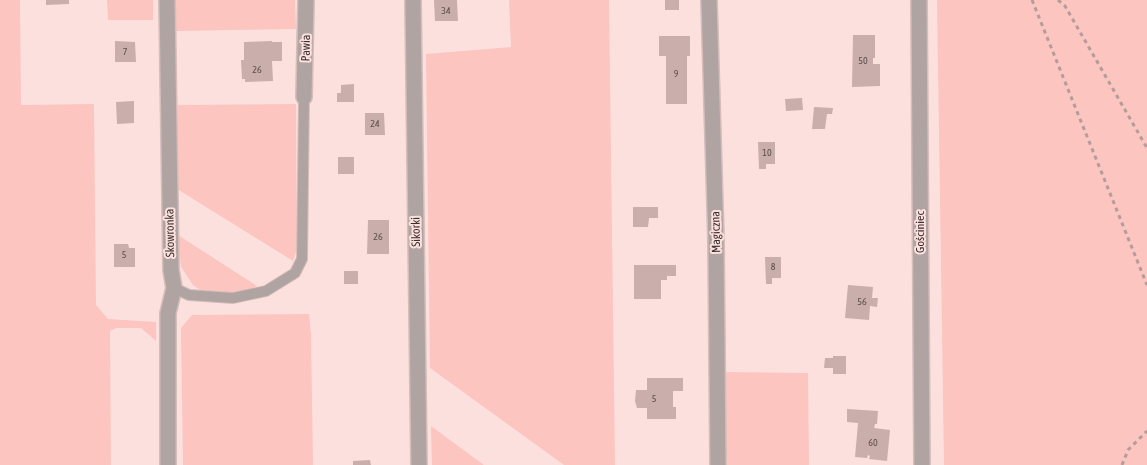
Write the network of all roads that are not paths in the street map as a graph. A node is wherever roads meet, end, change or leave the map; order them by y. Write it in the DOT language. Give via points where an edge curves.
graph roads {
  1 [pos="167,0"];
  2 [pos="306,0"];
  3 [pos="413,0"];
  4 [pos="709,0"];
  5 [pos="918,0"];
  6 [pos="304,97"];
  7 [pos="174,288"];
  8 [pos="168,465"];
  9 [pos="419,465"];
  10 [pos="718,465"];
  11 [pos="922,465"];
  1 -- 7 [label="street, Skowronka" via="171,270"];
  2 -- 6 [label="street, Pawia"];
  3 -- 9 [label="street, Sikorki"];
  4 -- 10 [label="street, Magiczna"];
  5 -- 11 [label="street, Gościniec"];
  6 -- 7 [label="lane" via="302,259 295,273 266,291 233,298 189,295"];
  7 -- 8 [label="street, Skowronka" via="168,313"];
}
